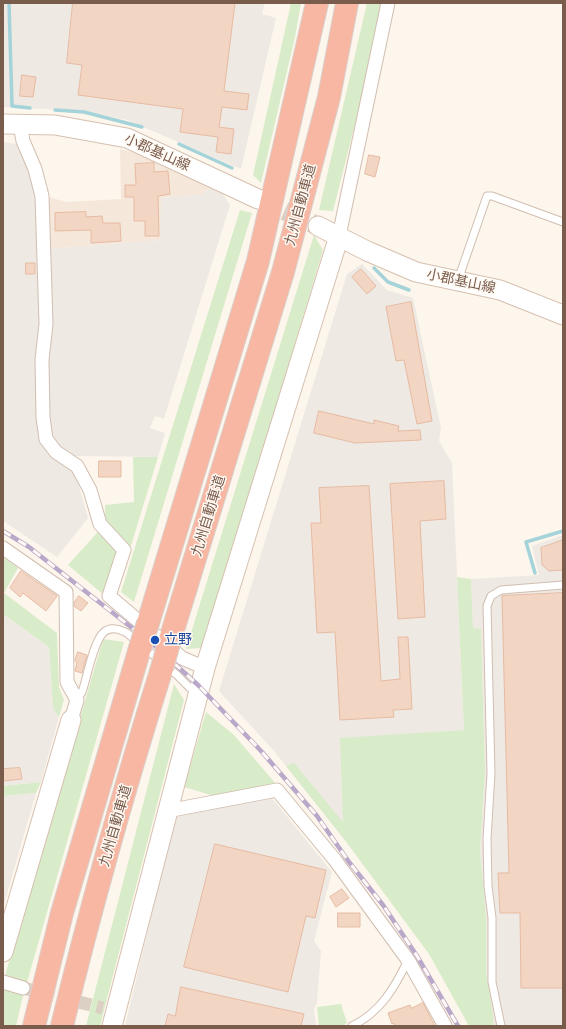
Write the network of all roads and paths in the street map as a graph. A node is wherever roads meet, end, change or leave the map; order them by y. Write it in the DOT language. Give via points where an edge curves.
graph roads {
  1 [pos="317,3"];
  2 [pos="347,3"];
  3 [pos="388,3"];
  4 [pos="12,124"];
  5 [pos="258,199"];
  6 [pos="563,222"];
  7 [pos="318,226"];
  8 [pos="339,236"];
  9 [pos="457,282"];
  10 [pos="563,315"];
  11 [pos="3,548"];
  12 [pos="563,585"];
  13 [pos="206,668"];
  14 [pos="198,697"];
  15 [pos="77,700"];
  16 [pos="71,720"];
  17 [pos="167,811"];
  18 [pos="3,952"];
  19 [pos="408,960"];
  20 [pos="3,982"];
  21 [pos="23,988"];
  22 [pos="110,1015"];
  23 [pos="34,1026"];
  24 [pos="62,1026"];
  25 [pos="352,1026"];
  26 [pos="445,1026"];
  27 [pos="500,1026"];
  1 -- 23 [label="highway, 九州自動車道, bridge" via="258,261 62,913"];
  2 -- 24 [label="highway, 九州自動車道, bridge" via="329,97 283,272 139,741"];
  3 -- 8 [label="street"];
  4 -- 5 [label="street, 小郡基山線" via="55,125 127,138"];
  4 -- 13 [label="street" via="23,141 35,169 42,196 46,324 42,360 46,439 56,452 77,466 90,490 100,524 124,550 109,596 182,658"];
  6 -- 9 [label="lane" via="487,196"];
  7 -- 8 [label="street, 小郡基山線"];
  8 -- 9 [label="street, 小郡基山線" via="416,272"];
  8 -- 13 [label="street"];
  9 -- 10 [label="street, 小郡基山線" via="500,290"];
  11 -- 15 [label="street" via="66,592 67,682"];
  12 -- 27 [label="lane" via="501,590 491,596 487,606 491,773 486,839 492,918 492,982"];
  13 -- 14 [label="street"];
  14 -- 15 [label="lane" via="177,675 127,633 111,629 104,632 98,642"];
  14 -- 17 [label="street"];
  15 -- 16 [label="street"];
  16 -- 18 [label="street"];
  17 -- 19 [label="street" via="277,790 335,860"];
  17 -- 22 [label="street"];
  19 -- 25 [label="lane" via="394,989 379,1008"];
  19 -- 26 [label="street"];
  20 -- 21 [label="street"];
}
